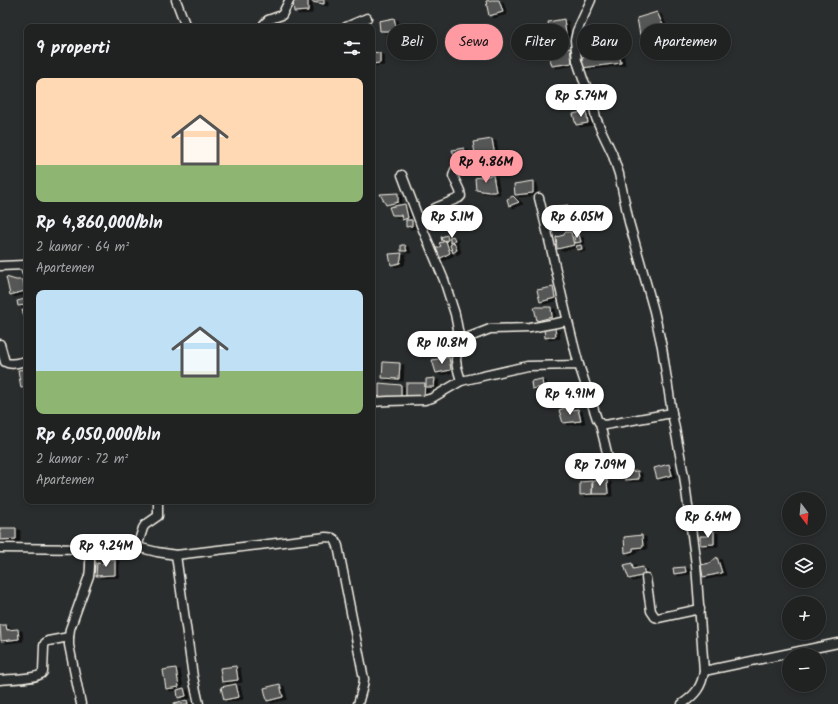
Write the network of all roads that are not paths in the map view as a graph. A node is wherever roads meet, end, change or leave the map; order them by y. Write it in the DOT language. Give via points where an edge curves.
graph roads {
  1 [pos="176,0"];
  2 [pos="591,0"];
  3 [pos="289,1"];
  4 [pos="367,18"];
  5 [pos="185,24"];
  6 [pos="264,24"];
  7 [pos="353,24"];
  8 [pos="484,162"];
  9 [pos="402,175"];
  10 [pos="539,198"];
  11 [pos="421,225"];
  12 [pos="0,266"];
  13 [pos="24,267"];
  14 [pos="567,321"];
  15 [pos="459,341"];
  16 [pos="0,344"];
  17 [pos="24,362"];
  18 [pos="579,365"];
  19 [pos="461,381"];
  20 [pos="375,402"];
  21 [pos="672,413"];
  22 [pos="600,424"];
  23 [pos="611,469"];
  24 [pos="158,504"];
  25 [pos="137,547"];
  26 [pos="0,548"];
  27 [pos="90,549"];
  28 [pos="176,555"];
  29 [pos="646,578"];
  30 [pos="700,609"];
  31 [pos="68,637"];
  32 [pos="838,643"];
  33 [pos="704,671"];
  34 [pos="0,680"];
  35 [pos="81,704"];
  36 [pos="199,704"];
  37 [pos="358,704"];
  38 [pos="682,704"];
  1 -- 5 [label="street"];
  2 -- 21 [label="street" via="577,31 577,61 592,98 596,118 619,174 662,347"];
  3 -- 6 [label="street" via="282,15"];
  4 -- 7 [label="street"];
  8 -- 11 [label="street" via="455,170 454,176 461,196 435,208"];
  9 -- 11 [label="street"];
  10 -- 14 [label="street"];
  11 -- 15 [label="street" via="453,307"];
  12 -- 13 [label="street"];
  14 -- 15 [label="street" via="530,328 487,329"];
  14 -- 18 [label="street"];
  15 -- 19 [label="street" via="456,360"];
  16 -- 17 [label="street" via="5,362 11,364"];
  18 -- 19 [label="street" via="526,366"];
  18 -- 22 [label="street"];
  19 -- 20 [label="street" via="425,400"];
  21 -- 22 [label="street"];
  21 -- 30 [label="street" via="684,476"];
  22 -- 23 [label="street"];
  24 -- 25 [label="street" via="158,516 145,525"];
  25 -- 27 [label="street" via="95,542"];
  25 -- 28 [label="street"];
  26 -- 27 [label="street"];
  27 -- 31 [label="street" via="89,576"];
  28 -- 36 [label="street"];
  28 -- 37 [label="street" via="326,537 335,539 364,679"];
  29 -- 30 [label="street" via="651,611 655,617"];
  30 -- 33 [label="street"];
  31 -- 34 [label="street" via="45,643 43,672 40,675"];
  31 -- 35 [label="street"];
  32 -- 33 [label="street"];
  33 -- 38 [label="street" via="698,689"];
}
